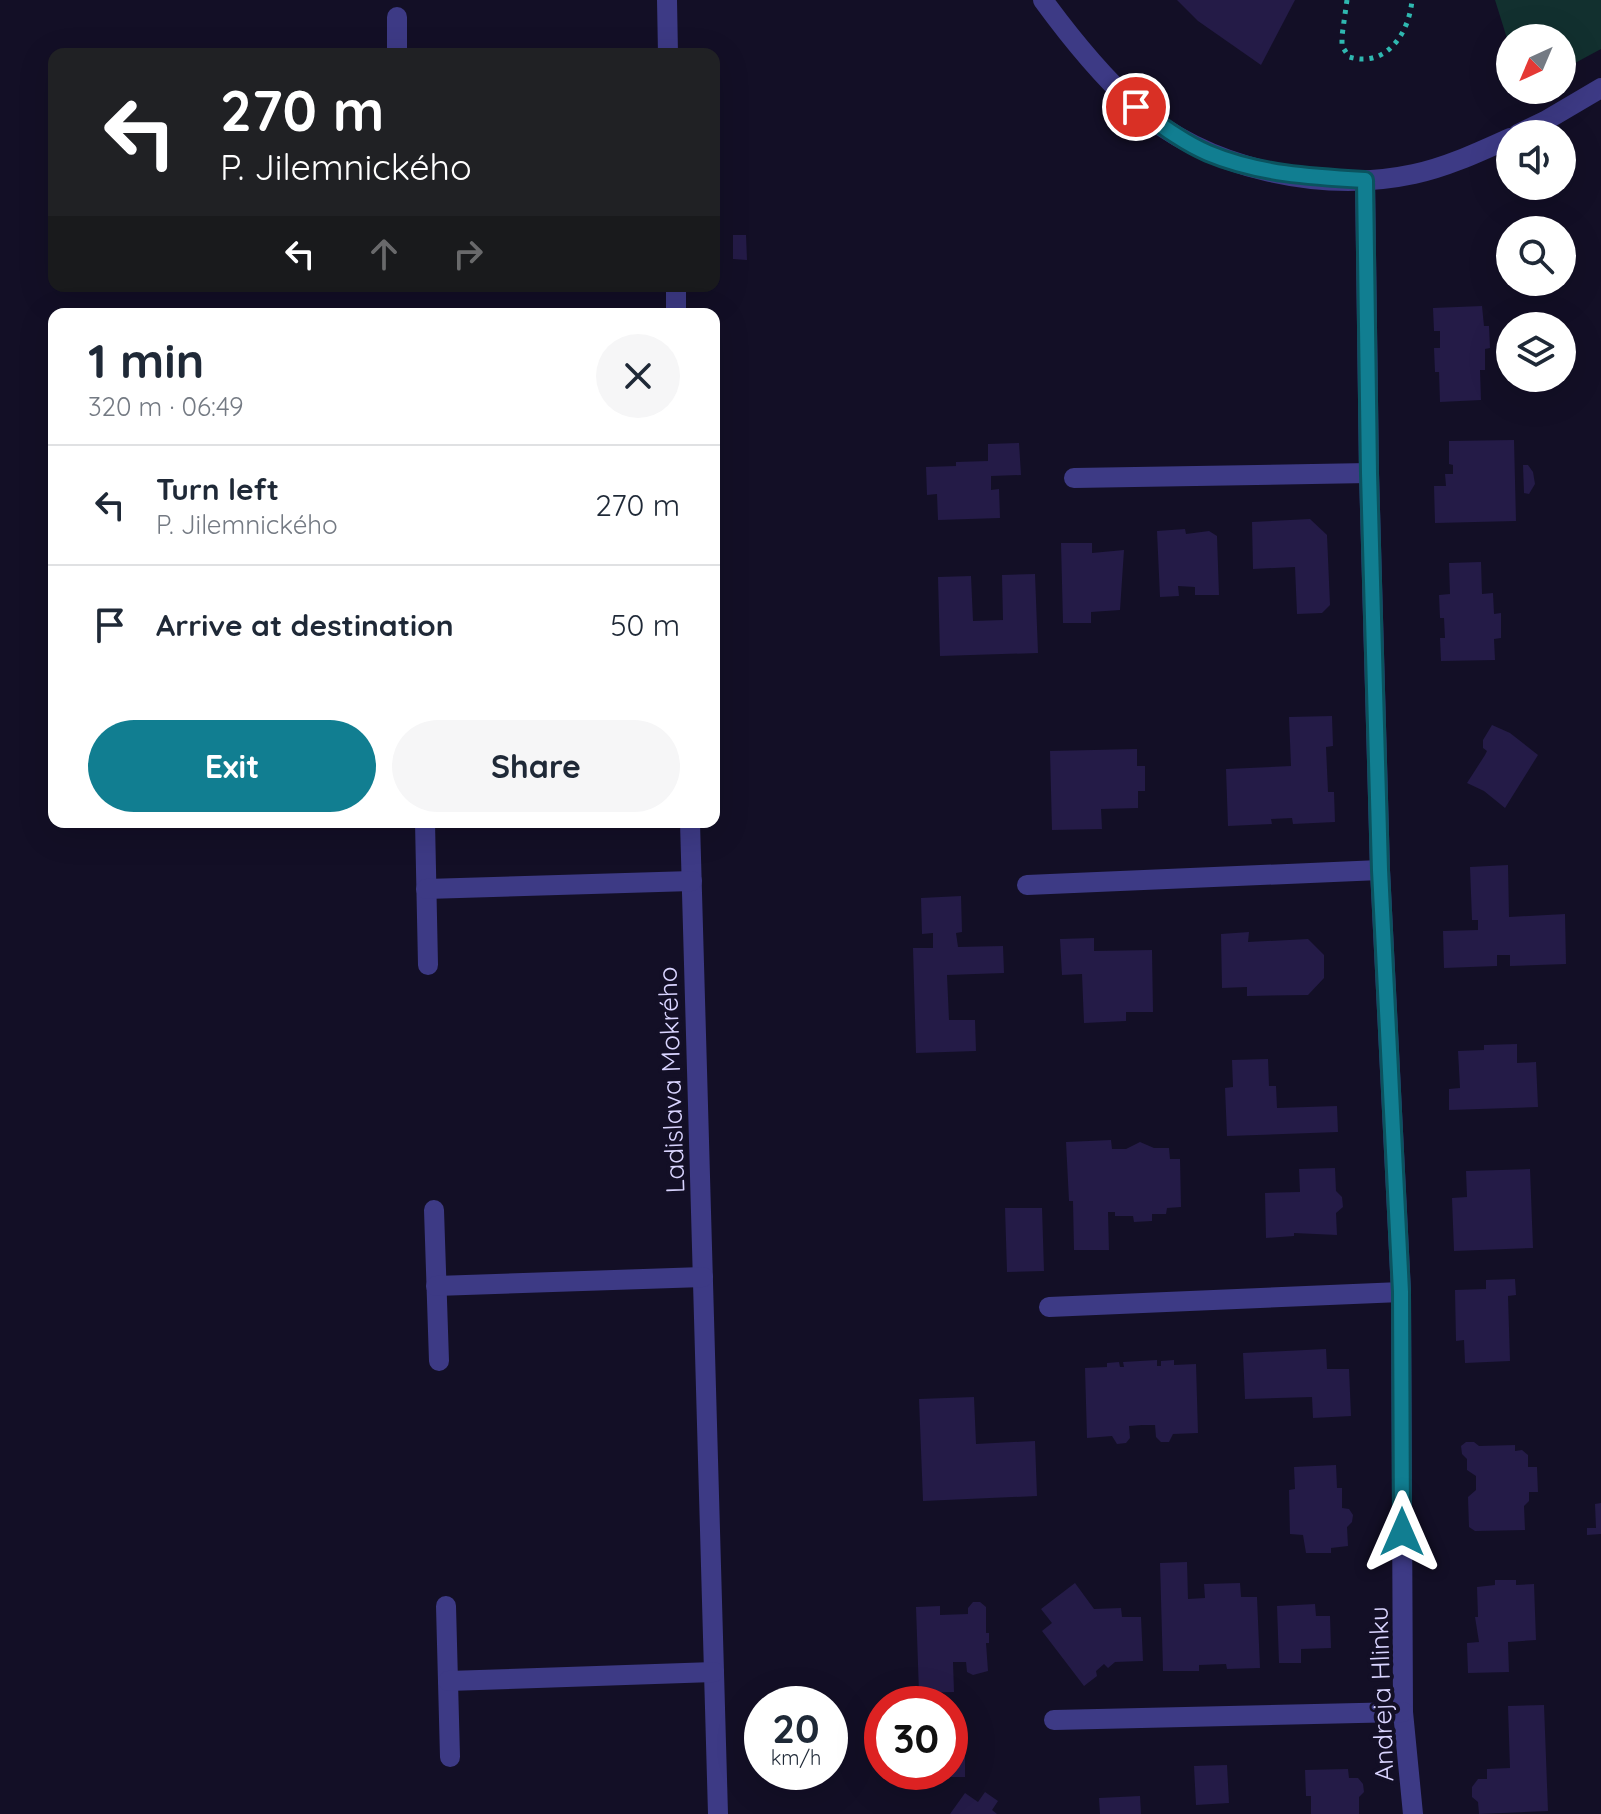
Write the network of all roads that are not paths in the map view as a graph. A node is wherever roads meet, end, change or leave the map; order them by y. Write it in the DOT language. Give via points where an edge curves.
graph roads {
  1 [pos="667,0"];
  2 [pos="1043,0"];
  3 [pos="397,17"];
  4 [pos="397,48"];
  5 [pos="668,48"];
  6 [pos="1601,88"];
  7 [pos="1547,120"];
  8 [pos="1496,145"];
  9 [pos="1365,180"];
  10 [pos="1369,473"];
  11 [pos="1074,478"];
  12 [pos="425,828"];
  13 [pos="690,828"];
  14 [pos="1380,870"];
  15 [pos="692,881"];
  16 [pos="1027,885"];
  17 [pos="426,889"];
  18 [pos="428,965"];
  19 [pos="434,1210"];
  20 [pos="703,1277"];
  21 [pos="436,1286"];
  22 [pos="1401,1292"];
  23 [pos="1049,1307"];
  24 [pos="439,1361"];
  25 [pos="446,1606"];
  26 [pos="714,1672"];
  27 [pos="448,1681"];
  28 [pos="1403,1712"];
  29 [pos="1054,1720"];
  30 [pos="450,1757"];
  31 [pos="718,1814"];
  32 [pos="1413,1814"];
  1 -- 5 [label="street"];
  2 -- 9 [label="street" via="1136,107 1206,153 1253,169"];
  3 -- 4 [label="street"];
  6 -- 7 [label="street"];
  8 -- 9 [label="street" via="1414,174"];
  9 -- 10 [label="street, Andreja Hlinku"];
  10 -- 11 [label="street"];
  10 -- 14 [label="street, Andreja Hlinku"];
  12 -- 17 [label="street"];
  13 -- 15 [label="street, Ladislava Mokrého"];
  14 -- 16 [label="street"];
  14 -- 22 [label="street, Andreja Hlinku"];
  15 -- 17 [label="street"];
  15 -- 20 [label="street, Ladislava Mokrého"];
  17 -- 18 [label="street"];
  19 -- 21 [label="street"];
  20 -- 21 [label="street"];
  20 -- 26 [label="street, Ladislava Mokrého"];
  21 -- 24 [label="street"];
  22 -- 23 [label="street"];
  22 -- 28 [label="street, Andreja Hlinku"];
  25 -- 27 [label="street"];
  26 -- 27 [label="street"];
  26 -- 31 [label="street, Ladislava Mokrého"];
  27 -- 30 [label="street"];
  28 -- 29 [label="street"];
  28 -- 32 [label="street, Andreja Hlinku"];
}
